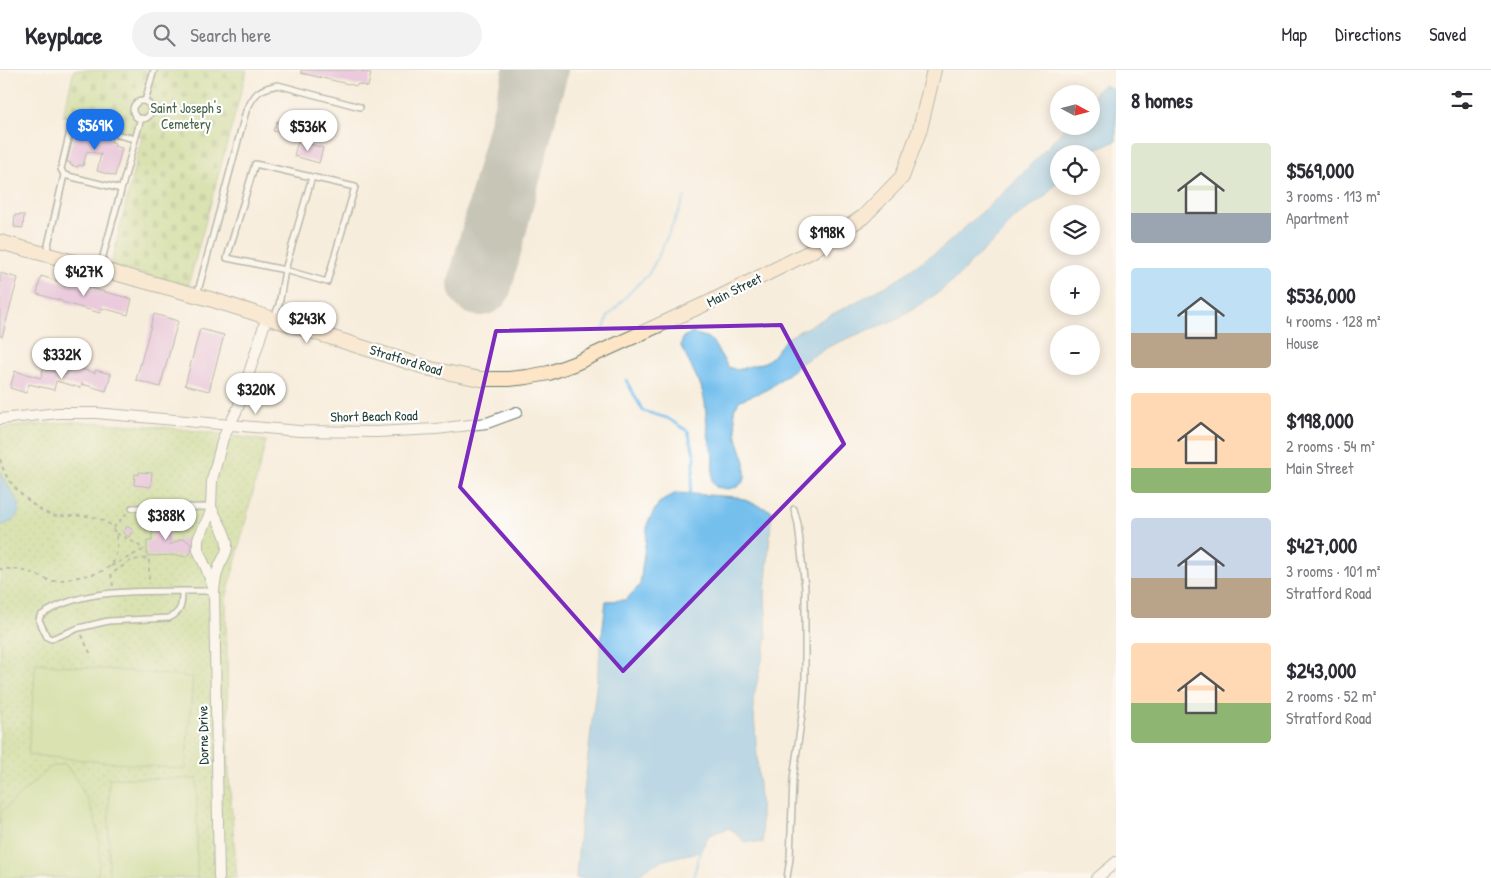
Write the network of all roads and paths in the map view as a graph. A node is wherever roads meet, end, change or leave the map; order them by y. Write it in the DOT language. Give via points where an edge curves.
graph roads {
  1 [pos="154,70"];
  2 [pos="934,70"];
  3 [pos="145,101"];
  4 [pos="360,107"];
  5 [pos="140,118"];
  6 [pos="135,139"];
  7 [pos="64,175"];
  8 [pos="312,178"];
  9 [pos="121,189"];
  10 [pos="0,242"];
  11 [pos="46,255"];
  12 [pos="99,270"];
  13 [pos="285,270"];
  14 [pos="197,295"];
  15 [pos="270,317"];
  16 [pos="611,347"];
  17 [pos="517,412"];
  18 [pos="0,419"];
  19 [pos="230,425"];
  20 [pos="0,459"];
  21 [pos="132,508"];
  22 [pos="211,508"];
  23 [pos="794,508"];
  24 [pos="112,528"];
  25 [pos="116,534"];
  26 [pos="110,566"];
  27 [pos="0,569"];
  28 [pos="214,590"];
  29 [pos="182,591"];
  30 [pos="150,592"];
  31 [pos="113,593"];
  32 [pos="79,628"];
  33 [pos="92,656"];
  34 [pos="1116,862"];
  35 [pos="219,878"];
  36 [pos="787,878"];
  37 [pos="1097,878"];
  1 -- 3 [label="lane"];
  2 -- 16 [label="main road, Main Street" via="920,130 902,178 863,217 810,252"];
  3 -- 5 [label="lane" via="151,112"];
  3 -- 5 [label="lane" via="138,102 133,109"];
  4 -- 14 [label="lane" via="278,84 254,95 246,111"];
  5 -- 6 [label="lane"];
  6 -- 7 [label="lane" via="74,124 61,169"];
  6 -- 9 [label="lane"];
  7 -- 9 [label="lane"];
  7 -- 11 [label="lane"];
  8 -- 13 [label="lane"];
  8 -- 13 [label="lane" via="355,186 327,282"];
  8 -- 13 [label="lane" via="255,164 227,258"];
  9 -- 12 [label="lane"];
  10 -- 11 [label="main road, Stratford Road"];
  11 -- 12 [label="main road, Stratford Road"];
  12 -- 14 [label="main road, Stratford Road"];
  13 -- 15 [label="lane" via="279,305"];
  14 -- 15 [label="main road, Stratford Road"];
  15 -- 16 [label="main road, Stratford Road" via="431,368 480,379 509,379 549,372"];
  15 -- 19 [label="street"];
  17 -- 19 [label="street, Short Beach Road" via="487,423 376,432 299,431"];
  18 -- 19 [label="street, Short Beach Road" via="80,413"];
  19 -- 22 [label="street, Dorne Drive" via="214,467"];
  20 -- 24 [label="path" via="10,481 46,513 88,515"];
  21 -- 22 [label="lane"];
  21 -- 24 [label="path"];
  22 -- 28 [label="street, Dorne Drive" via="197,546"];
  22 -- 28 [label="street, Dorne Drive" via="227,543"];
  23 -- 36 [label="lane" via="805,588 805,680 793,779"];
  24 -- 25 [label="path"];
  25 -- 26 [label="path" via="116,555"];
  25 -- 26 [label="path" via="145,549"];
  26 -- 27 [label="path" via="94,575 59,581 19,570"];
  28 -- 29 [label="lane"];
  28 -- 35 [label="street, Dorne Drive"];
  29 -- 30 [label="lane"];
  29 -- 32 [label="lane" via="181,608 168,618 108,621"];
  30 -- 31 [label="lane"];
  30 -- 31 [label="path" via="149,558 132,560 111,574"];
  31 -- 32 [label="lane" via="73,600 40,616 47,638"];
  32 -- 33 [label="path"];
  34 -- 37 [label="street"];
}
